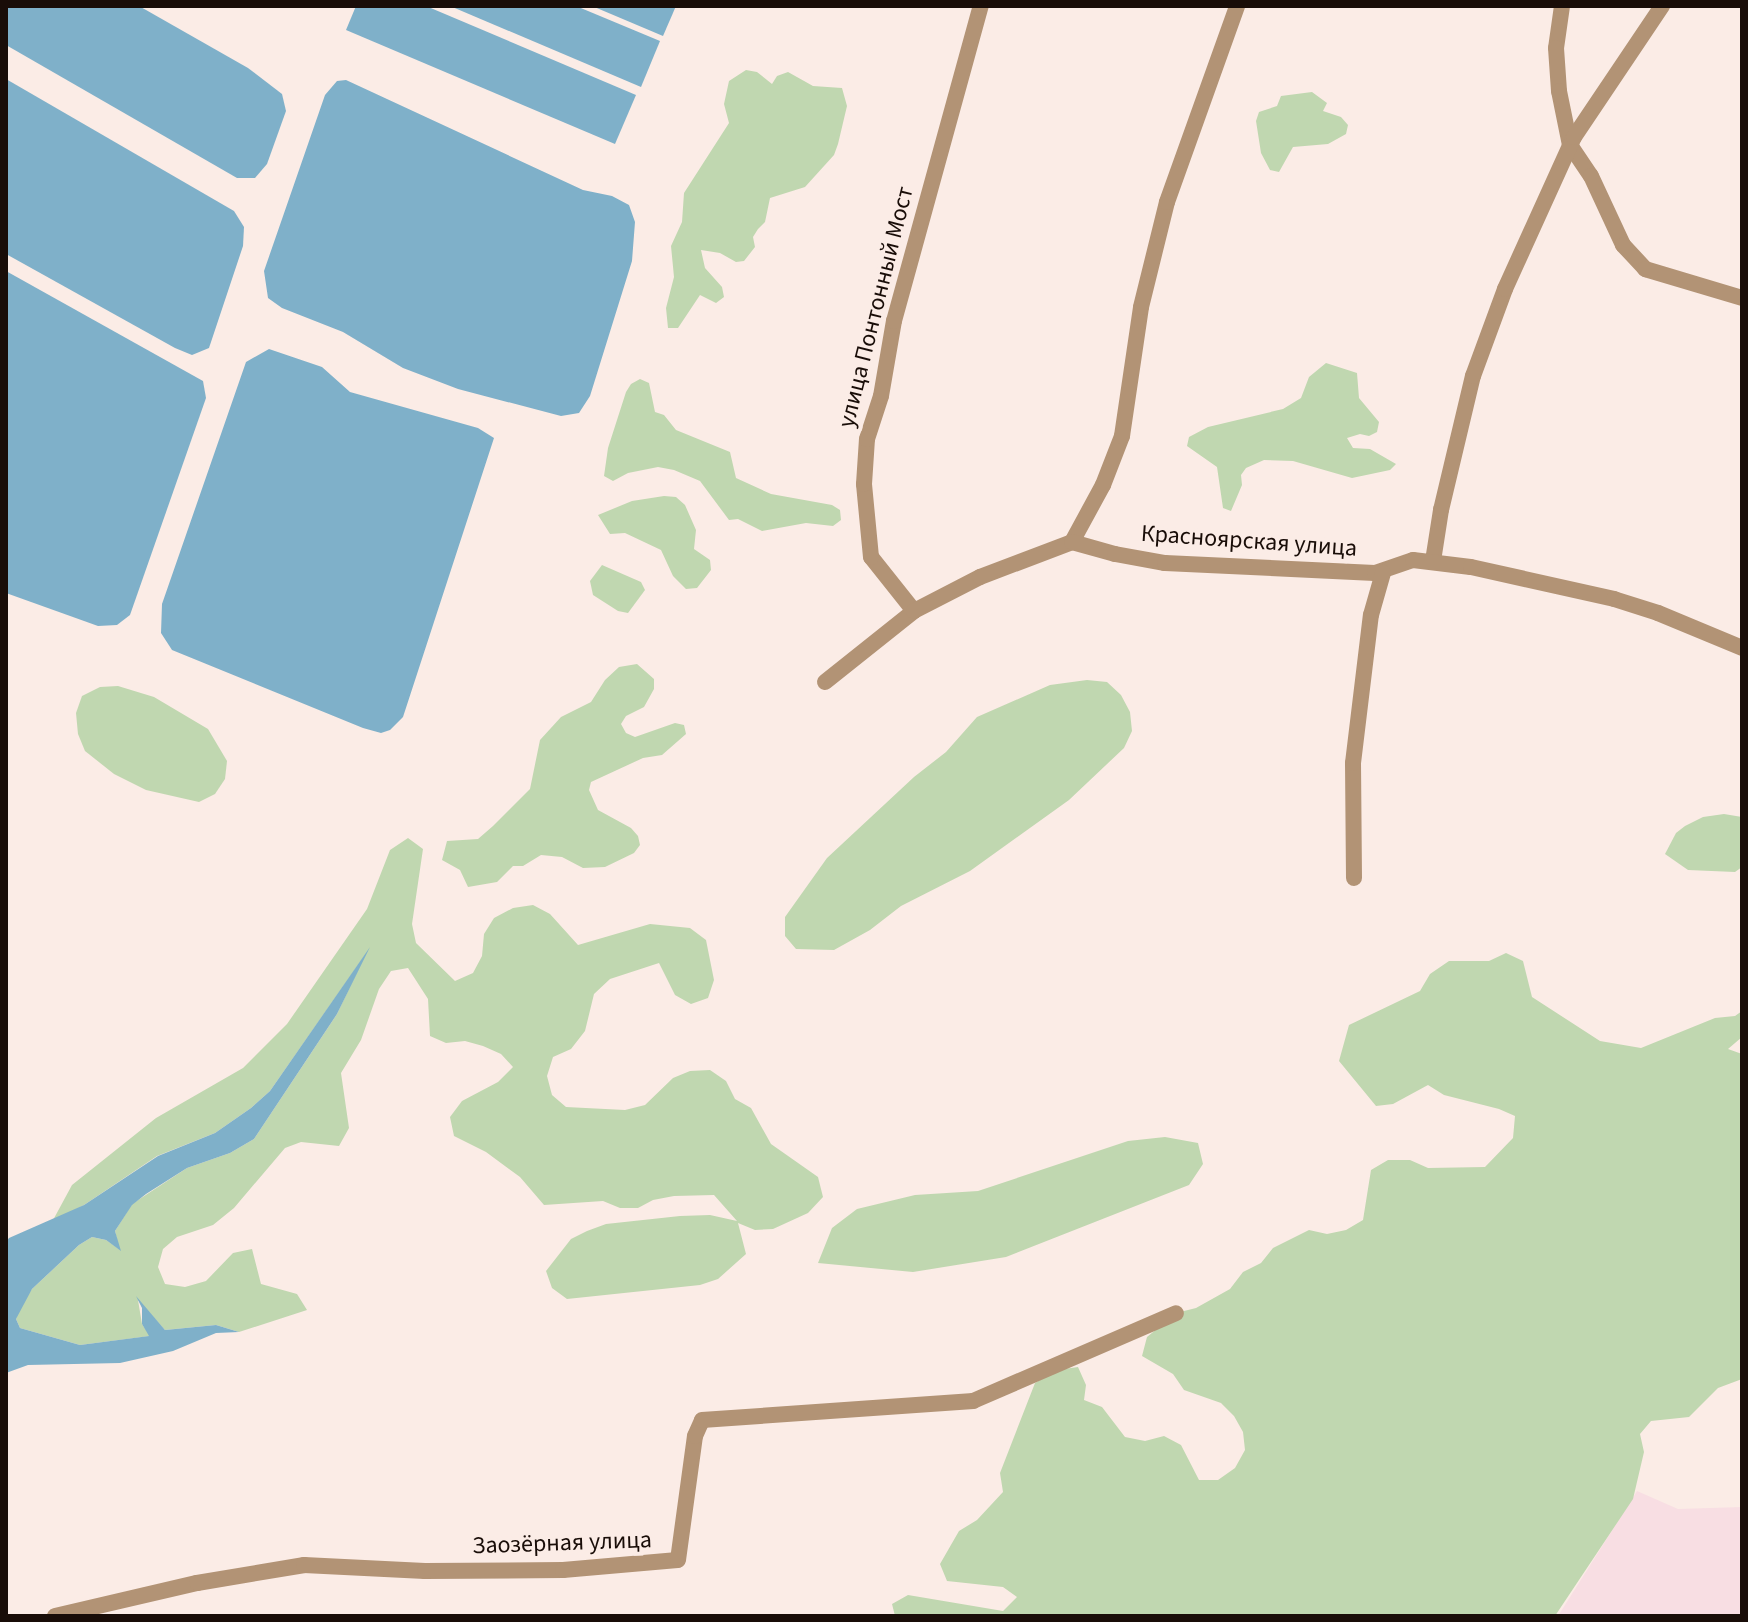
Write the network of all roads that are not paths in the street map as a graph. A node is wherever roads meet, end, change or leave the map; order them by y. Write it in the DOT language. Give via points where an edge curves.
graph roads {
  1 [pos="981,6"];
  2 [pos="1237,6"];
  3 [pos="1562,6"];
  4 [pos="1662,6"];
  5 [pos="1570,145"];
  6 [pos="1742,298"];
  7 [pos="1072,542"];
  8 [pos="1433,561"];
  9 [pos="1383,573"];
  10 [pos="914,611"];
  11 [pos="1742,648"];
  12 [pos="825,682"];
  13 [pos="1354,878"];
  14 [pos="1176,1313"];
  15 [pos="55,1616"];
  1 -- 10 [label="street, улица Понтонный Мост" via="867,439 864,484 871,557"];
  2 -- 7 [label="street" via="1167,202 1141,307 1122,436"];
  3 -- 5 [label="street" via="1556,48"];
  4 -- 5 [label="street"];
  5 -- 6 [label="street" via="1632,259 1665,277"];
  5 -- 8 [label="street" via="1476,366"];
  7 -- 9 [label="street, Красноярская улица" via="1165,563"];
  7 -- 10 [label="street" via="980,577"];
  8 -- 9 [label="street, Красноярская улица" via="1395,564"];
  8 -- 11 [label="street, Красноярская улица" via="1614,599"];
  9 -- 13 [label="street" via="1369,629 1353,763"];
  10 -- 12 [label="street"];
  14 -- 15 [label="street, Заозёрная улица" via="973,1401 702,1420 695,1436 678,1560 563,1570 304,1565"];
}
